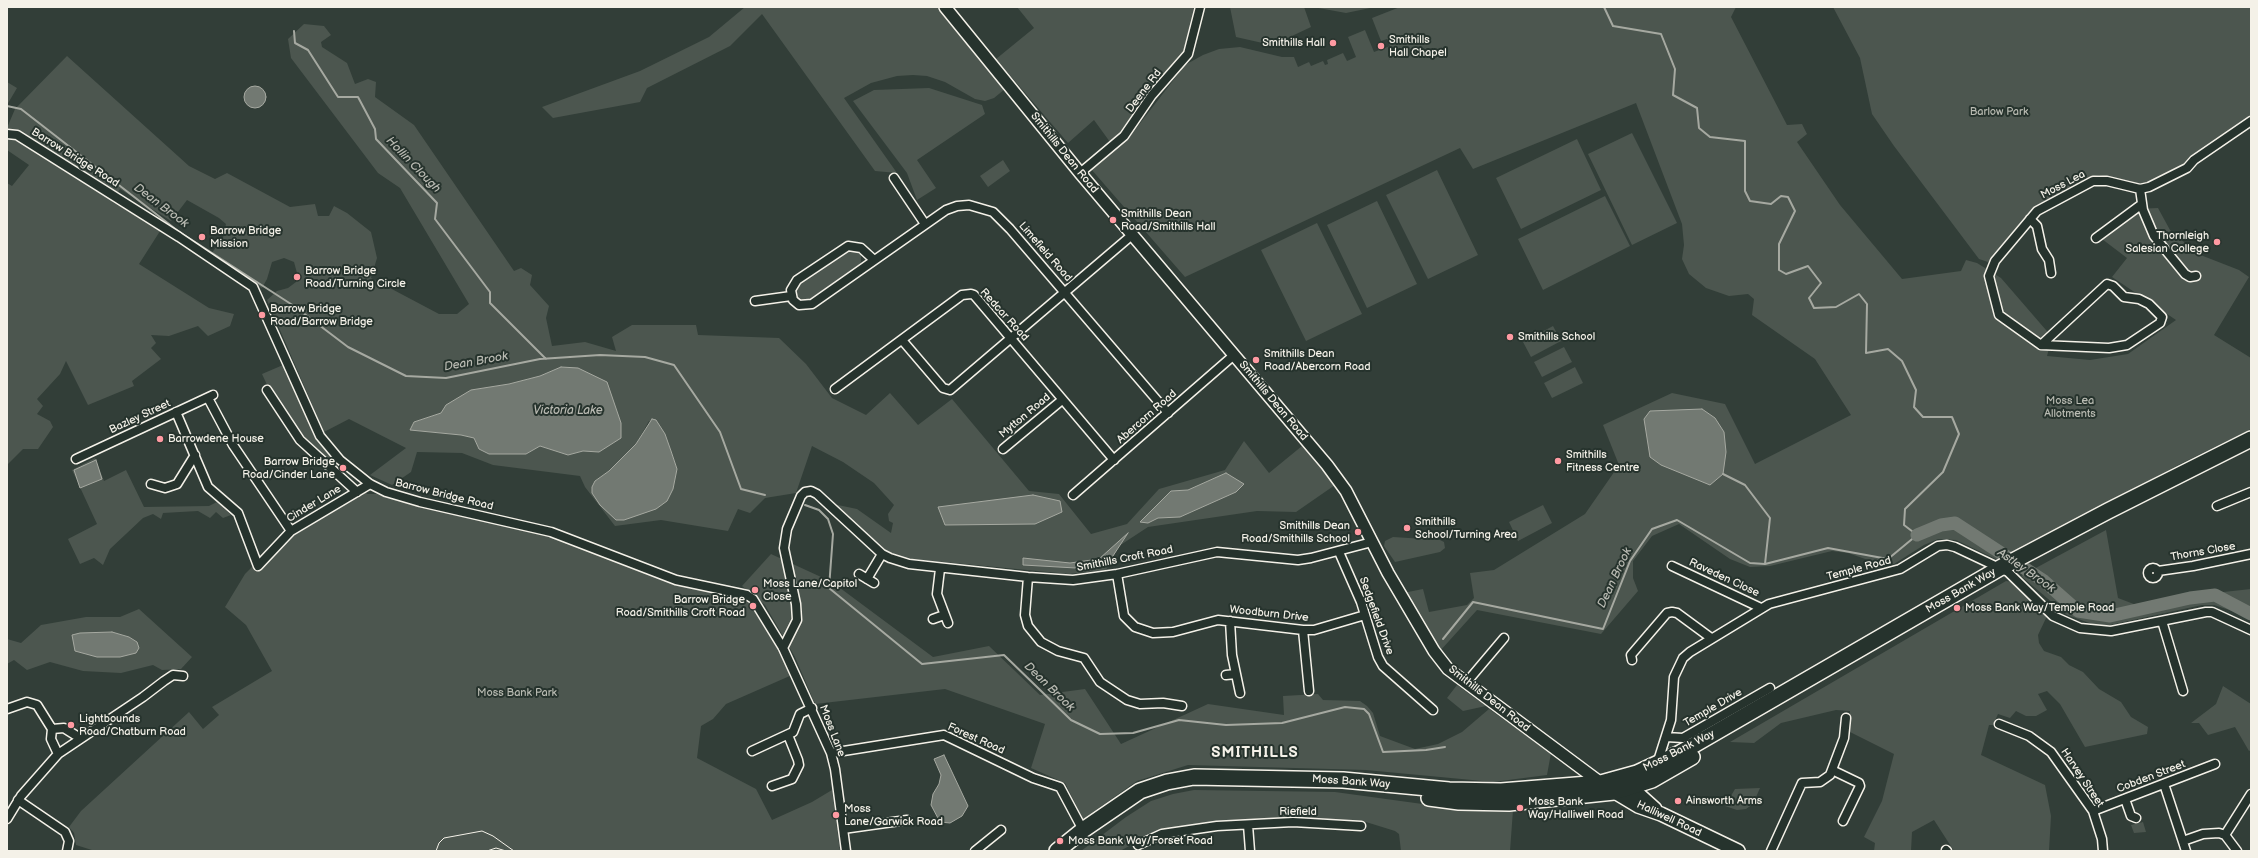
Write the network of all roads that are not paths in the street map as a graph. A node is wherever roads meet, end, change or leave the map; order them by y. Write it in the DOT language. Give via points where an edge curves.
graph roads {
  1 [pos="945,7"];
  2 [pos="1200,7"];
  3 [pos="2251,121"];
  4 [pos="7,134"];
  5 [pos="1080,173"];
  6 [pos="894,178"];
  7 [pos="2140,189"];
  8 [pos="2142,204"];
  9 [pos="2030,219"];
  10 [pos="925,224"];
  11 [pos="1132,235"];
  12 [pos="2096,238"];
  13 [pos="873,259"];
  14 [pos="2051,273"];
  15 [pos="2196,276"];
  16 [pos="1065,292"];
  17 [pos="791,296"];
  18 [pos="755,301"];
  19 [pos="1011,338"];
  20 [pos="902,340"];
  21 [pos="2041,345"];
  22 [pos="1234,355"];
  23 [pos="835,389"];
  24 [pos="267,390"];
  25 [pos="1062,400"];
  26 [pos="176,412"];
  27 [pos="1168,413"];
  28 [pos="2251,439"];
  29 [pos="2251,448"];
  30 [pos="1003,449"];
  31 [pos="195,456"];
  32 [pos="76,459"];
  33 [pos="1114,460"];
  34 [pos="151,484"];
  35 [pos="370,484"];
  36 [pos="357,492"];
  37 [pos="2251,492"];
  38 [pos="1073,494"];
  39 [pos="2217,506"];
  40 [pos="291,531"];
  41 [pos="1372,542"];
  42 [pos="1339,552"];
  43 [pos="882,554"];
  44 [pos="2251,554"];
  45 [pos="1677,566"];
  46 [pos="940,569"];
  47 [pos="2004,570"];
  48 [pos="2158,571"];
  49 [pos="1117,574"];
  50 [pos="1028,577"];
  51 [pos="867,579"];
  52 [pos="1761,608"];
  53 [pos="944,615"];
  54 [pos="1364,615"];
  55 [pos="933,619"];
  56 [pos="1230,621"];
  57 [pos="2162,621"];
  58 [pos="948,623"];
  59 [pos="1303,630"];
  60 [pos="2251,630"];
  61 [pos="1504,638"];
  62 [pos="1711,638"];
  63 [pos="783,648"];
  64 [pos="1632,660"];
  65 [pos="1236,674"];
  66 [pos="1226,675"];
  67 [pos="184,676"];
  68 [pos="1466,683"];
  69 [pos="2180,687"];
  70 [pos="1770,688"];
  71 [pos="1310,691"];
  72 [pos="1240,693"];
  73 [pos="1179,707"];
  74 [pos="812,708"];
  75 [pos="7,709"];
  76 [pos="1433,710"];
  77 [pos="1846,718"];
  78 [pos="1999,724"];
  79 [pos="52,729"];
  80 [pos="788,735"];
  81 [pos="1666,737"];
  82 [pos="80,738"];
  83 [pos="752,751"];
  84 [pos="58,754"];
  85 [pos="830,754"];
  86 [pos="2215,764"];
  87 [pos="1657,765"];
  88 [pos="1832,770"];
  89 [pos="1601,783"];
  90 [pos="2164,784"];
  91 [pos="772,786"];
  92 [pos="1628,788"];
  93 [pos="1614,792"];
  94 [pos="2251,794"];
  95 [pos="2125,799"];
  96 [pos="18,800"];
  97 [pos="2094,811"];
  98 [pos="7,812"];
  99 [pos="1661,814"];
  100 [pos="2136,818"];
  101 [pos="7,819"];
  102 [pos="907,820"];
  103 [pos="1843,821"];
  104 [pos="1248,825"];
  105 [pos="1361,826"];
  106 [pos="843,829"];
  107 [pos="1001,830"];
  108 [pos="1084,830"];
  109 [pos="2225,835"];
  110 [pos="2183,841"];
  111 [pos="1138,845"];
  112 [pos="67,851"];
  113 [pos="846,851"];
  114 [pos="975,851"];
  115 [pos="1057,851"];
  116 [pos="1070,851"];
  117 [pos="1250,851"];
  118 [pos="1738,851"];
  119 [pos="1771,851"];
  120 [pos="2103,851"];
  121 [pos="2186,851"];
  122 [pos="2237,851"];
  1 -- 5 [label="street, Smithills Dean Road"];
  2 -- 5 [label="street, Deene Rd" via="1188,54 1152,95 1124,136"];
  3 -- 7 [label="street" via="2194,160 2187,168"];
  4 -- 35 [label="street, Barrow Bridge Road" via="17,135 253,287 320,436 340,460"];
  5 -- 11 [label="street, Smithills Dean Road"];
  6 -- 10 [label="street"];
  7 -- 8 [label="street"];
  7 -- 9 [label="street, Moss Lea" via="2093,180 2037,211"];
  8 -- 12 [label="street"];
  8 -- 15 [label="street" via="2146,222 2154,236 2185,274 2190,277"];
  9 -- 14 [label="street" via="2037,226"];
  9 -- 21 [label="street, Moss Lea" via="1995,261 1989,276 1999,315"];
  10 -- 13 [label="street, Limefield Road"];
  10 -- 16 [label="street, Limefield Road" via="957,206 977,206 993,212"];
  11 -- 16 [label="street"];
  11 -- 22 [label="street, Smithills Dean Road"];
  13 -- 17 [label="street, Limefield Road" via="812,304 799,305"];
  13 -- 17 [label="street" via="861,248 848,246 797,280"];
  16 -- 19 [label="street"];
  16 -- 27 [label="street, Limefield Road"];
  17 -- 18 [label="street"];
  19 -- 20 [label="street, Redcar Road" via="974,296 966,294"];
  19 -- 20 [label="street" via="950,390 943,388"];
  19 -- 25 [label="street, Redcar Road"];
  20 -- 23 [label="street, Redcar Road"];
  21 -- 21 [label="street" via="2109,348 2127,345 2160,323 2162,317 2149,304 2139,299 2124,297 2113,286 2107,284"];
  22 -- 27 [label="street, Abercorn Road"];
  22 -- 41 [label="street, Smithills Dean Road" via="1327,465 1346,491"];
  24 -- 36 [label="street" via="300,440"];
  25 -- 30 [label="street, Mytton Road"];
  25 -- 33 [label="street, Redcar Road"];
  26 -- 31 [label="street"];
  26 -- 32 [label="street, Bazley Street"];
  26 -- 40 [label="street, Bazley Street" via="211,397 233,445"];
  27 -- 33 [label="street, Abercorn Road"];
  28 -- 47 [label="highway, Moss Bank Way" via="2108,511"];
  29 -- 47 [label="highway, Moss Bank Way"];
  31 -- 34 [label="street" via="177,484 166,488"];
  31 -- 40 [label="street, Cinder Lane" via="208,487 238,513 258,566"];
  33 -- 38 [label="street, Abercorn Road"];
  35 -- 36 [label="street, Cinder Lane"];
  35 -- 63 [label="street, Barrow Bridge Road" via="386,492 420,502 551,532 676,580 747,595 753,599"];
  36 -- 40 [label="street, Cinder Lane"];
  37 -- 39 [label="street"];
  41 -- 42 [label="street, Smithills Croft Road"];
  41 -- 68 [label="street, Smithills Dean Road" via="1434,651 1448,669"];
  42 -- 49 [label="street, Smithills Croft Road" via="1298,560 1217,552"];
  42 -- 54 [label="street, Sedgefield Drive" via="1361,602"];
  43 -- 46 [label="street, Smithills Croft Road" via="909,564"];
  43 -- 51 [label="street"];
  43 -- 63 [label="street, Smithills Croft Road" via="817,494 805,492 787,529 784,548 797,620"];
  44 -- 48 [label="street, Thorns Close"];
  45 -- 52 [label="street, Raveden Close"];
  46 -- 50 [label="street, Smithills Croft Road"];
  46 -- 53 [label="street" via="937,594"];
  47 -- 52 [label="street, Temple Road" via="1955,547 1938,546 1900,569"];
  47 -- 57 [label="street, Temple Road" via="2053,616 2071,626 2103,631"];
  47 -- 87 [label="highway, Moss Bank Way"];
  47 -- 92 [label="highway, Moss Bank Way" via="1668,772"];
  49 -- 50 [label="street, Smithills Croft Road" via="1073,580"];
  49 -- 56 [label="street, Woodburn Drive" via="1124,616 1144,631 1162,634 1218,620"];
  50 -- 73 [label="street" via="1025,615 1028,626 1041,642 1058,651 1084,658 1100,682 1127,700 1140,704 1163,703"];
  52 -- 62 [label="street, Temple Road"];
  53 -- 55 [label="street"];
  53 -- 58 [label="street"];
  54 -- 59 [label="street, Woodburn Drive" via="1314,630"];
  54 -- 76 [label="street, Sedgefield Drive" via="1383,666 1418,701"];
  56 -- 59 [label="street, Woodburn Drive"];
  56 -- 65 [label="street"];
  57 -- 60 [label="street, Temple Road" via="2194,613 2212,612"];
  57 -- 69 [label="street"];
  59 -- 71 [label="street"];
  61 -- 68 [label="street"];
  62 -- 64 [label="street" via="1676,613 1667,613 1631,654"];
  62 -- 81 [label="street, Temple Road" via="1686,655 1678,667 1674,677 1671,720"];
  63 -- 74 [label="street, Moss Lane"];
  65 -- 66 [label="street"];
  65 -- 72 [label="street"];
  67 -- 82 [label="street" via="173,675 164,680 143,697"];
  68 -- 89 [label="street, Smithills Dean Road"];
  70 -- 81 [label="street, Temple Drive" via="1683,738"];
  74 -- 80 [label="street" via="800,714 796,728"];
  74 -- 85 [label="street, Moss Lane"];
  75 -- 79 [label="street" via="28,702 37,705"];
  77 -- 88 [label="street" via="1844,738"];
  78 -- 97 [label="street, Harvey Street" via="2029,736 2047,748"];
  79 -- 82 [label="street" via="64,728"];
  79 -- 84 [label="street" via="51,740"];
  80 -- 83 [label="street"];
  80 -- 91 [label="street" via="799,765 792,779"];
  81 -- 87 [label="street, Temple Road"];
  82 -- 84 [label="street"];
  84 -- 96 [label="street"];
  85 -- 106 [label="street, Moss Lane" via="835,769"];
  85 -- 108 [label="street, Forest Road" via="944,735 1033,778 1060,787"];
  86 -- 90 [label="street, Cobden Street"];
  87 -- 89 [label="highway, Moss Bank Way"];
  88 -- 103 [label="street" via="1859,783 1860,786"];
  88 -- 119 [label="street" via="1824,781 1802,783"];
  89 -- 92 [label="main road"];
  89 -- 93 [label="main road, Halliwell Road"];
  89 -- 108 [label="highway, Moss Bank Way" via="1474,791 1343,780 1194,777 1140,791"];
  90 -- 95 [label="street, Cobden Street"];
  90 -- 110 [label="street"];
  92 -- 93 [label="highway, Moss Bank Way"];
  92 -- 99 [label="main road"];
  93 -- 99 [label="main road, Halliwell Road" via="1638,806"];
  93 -- 116 [label="highway, Moss Bank Way" via="1509,803 1484,803 1325,786 1195,785 1170,789 1147,798"];
  94 -- 109 [label="street"];
  95 -- 97 [label="street, Cobden Street"];
  95 -- 100 [label="street" via="2131,816"];
  96 -- 98 [label="street"];
  96 -- 101 [label="street"];
  96 -- 112 [label="street" via="65,832 69,841"];
  97 -- 120 [label="street, Harvey Street"];
  99 -- 118 [label="main road, Halliwell Road"];
  102 -- 106 [label="street"];
  104 -- 105 [label="street, Riefield" via="1294,822 1348,829"];
  104 -- 111 [label="street, Riefield" via="1214,826 1168,833 1151,842"];
  104 -- 117 [label="street"];
  106 -- 113 [label="street, Moss Lane"];
  107 -- 114 [label="street"];
  108 -- 115 [label="highway, Moss Bank Way"];
  109 -- 110 [label="street" via="2213,832"];
  109 -- 122 [label="street"];
  110 -- 121 [label="street"];
}
